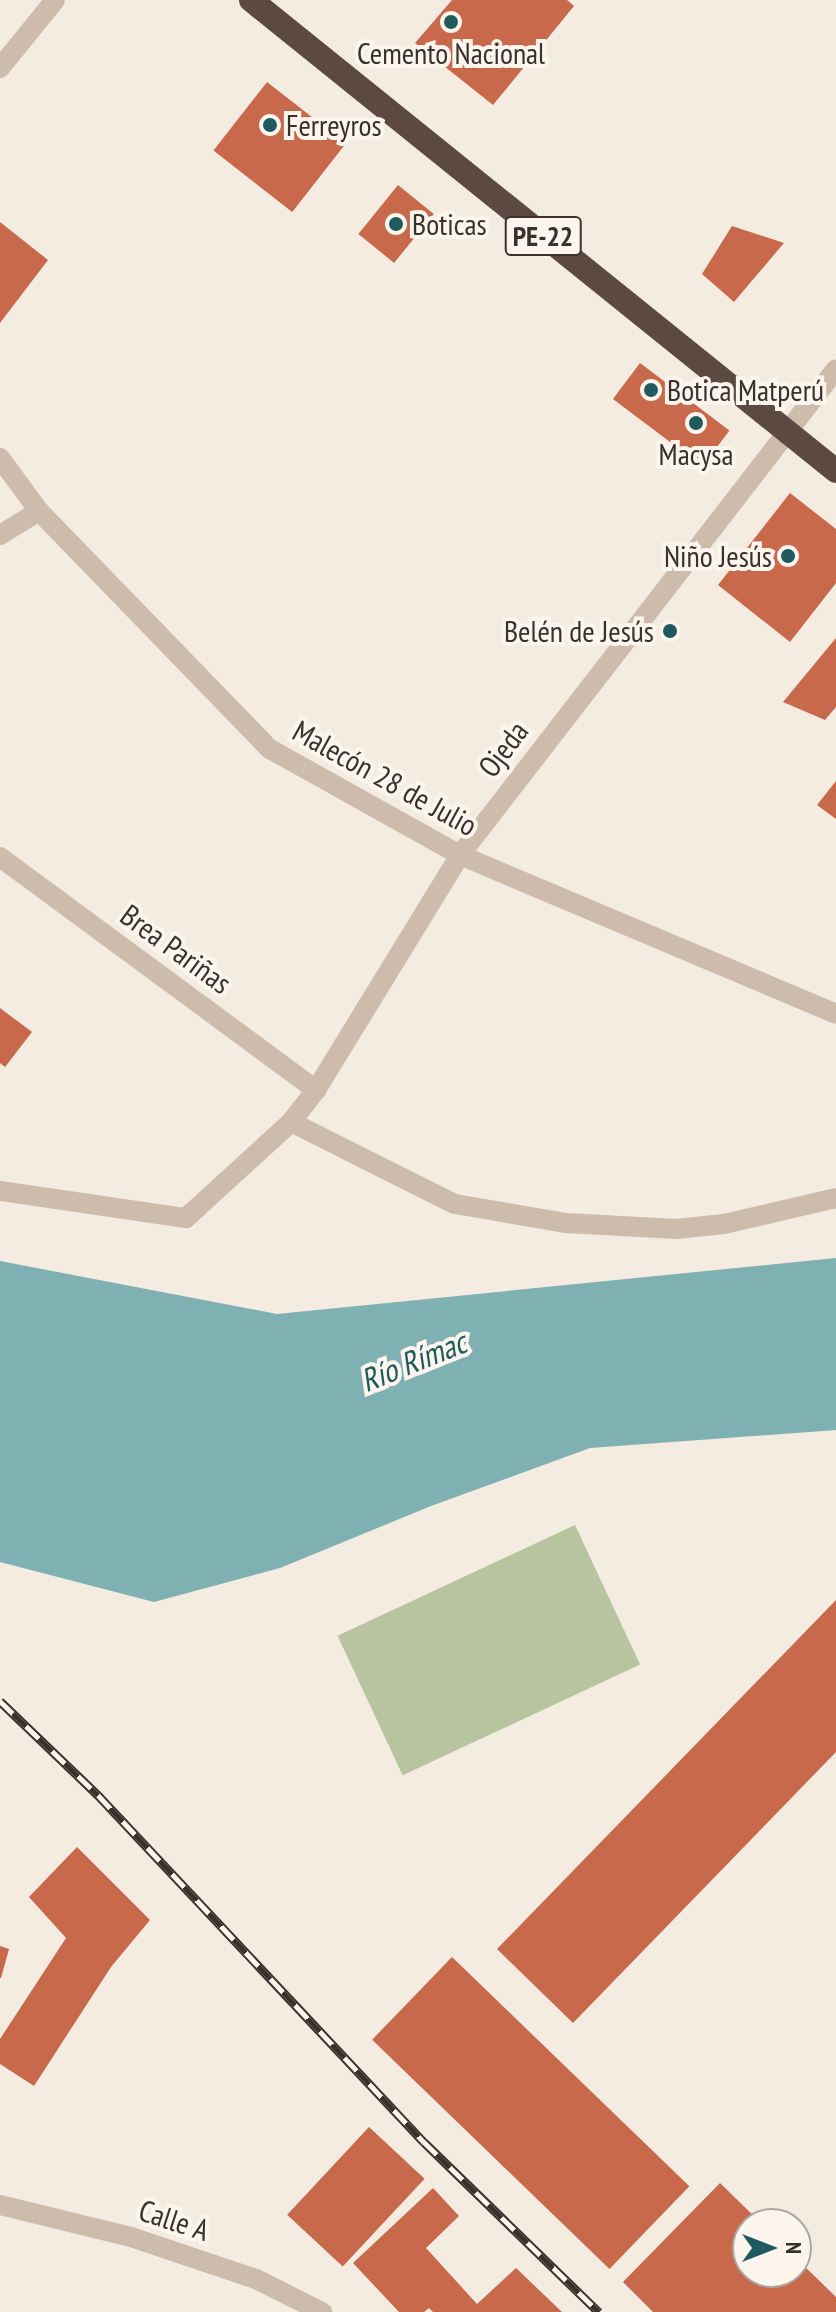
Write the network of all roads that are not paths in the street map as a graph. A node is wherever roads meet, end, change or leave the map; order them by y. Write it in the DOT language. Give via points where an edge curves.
graph roads {
  1 [pos="55,0"];
  2 [pos="251,0"];
  3 [pos="0,68"];
  4 [pos="836,369"];
  5 [pos="785,430"];
  6 [pos="0,458"];
  7 [pos="836,471"];
  8 [pos="39,511"];
  9 [pos="0,535"];
  10 [pos="460,855"];
  11 [pos="3,866"];
  12 [pos="836,1014"];
  13 [pos="316,1090"];
  14 [pos="291,1122"];
  15 [pos="0,1191"];
  16 [pos="836,1198"];
  17 [pos="0,2205"];
  18 [pos="322,2312"];
  1 -- 3 [label="street"];
  2 -- 5 [label="highway, PE-22"];
  4 -- 5 [label="street, Ojeda"];
  5 -- 7 [label="highway, PE-22"];
  5 -- 10 [label="street, Ojeda"];
  6 -- 8 [label="street, Malecón 28 de Julio"];
  8 -- 9 [label="street"];
  8 -- 10 [label="street, Malecón 28 de Julio" via="270,749"];
  10 -- 12 [label="street, Malecón 28 de Julio"];
  10 -- 13 [label="street, Ojeda"];
  11 -- 13 [label="street, Brea Pariñas"];
  13 -- 14 [label="street, Ojeda"];
  14 -- 15 [label="street, Ojeda" via="186,1218"];
  14 -- 16 [label="street" via="455,1204 566,1223 676,1229 724,1224"];
  17 -- 18 [label="street, Calle A" via="131,2237 256,2279"];
}
